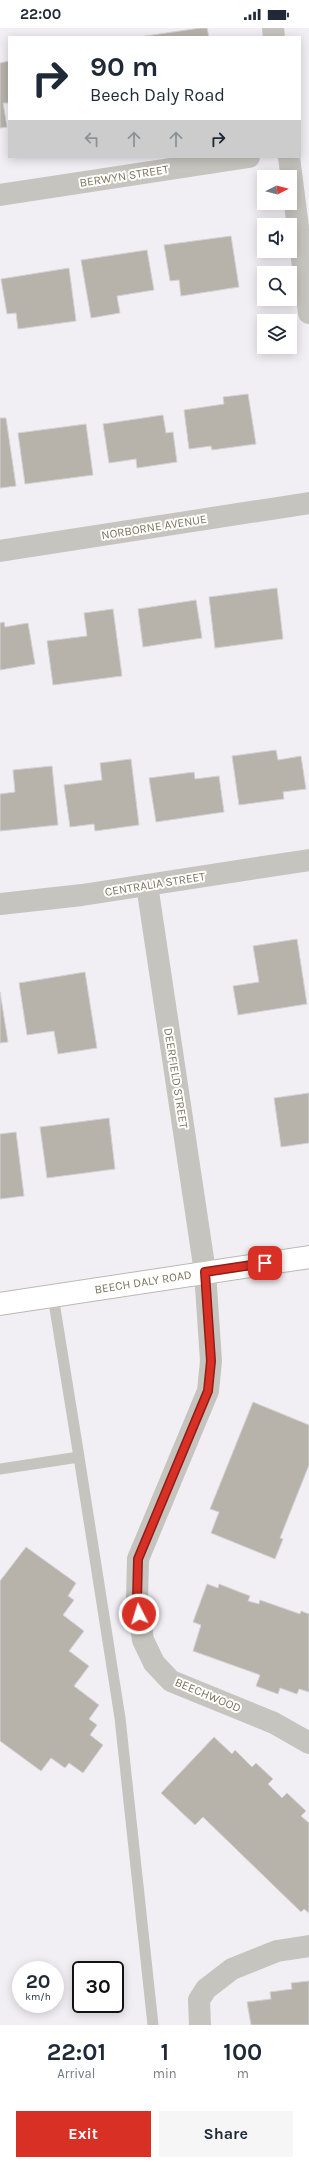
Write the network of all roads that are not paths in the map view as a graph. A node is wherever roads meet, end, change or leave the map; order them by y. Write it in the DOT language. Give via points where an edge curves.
graph roads {
  1 [pos="242,158"];
  2 [pos="289,158"];
  3 [pos="0,195"];
  4 [pos="309,313"];
  5 [pos="309,504"];
  6 [pos="0,551"];
  7 [pos="309,860"];
  8 [pos="147,885"];
  9 [pos="0,904"];
  10 [pos="309,1257"];
  11 [pos="205,1272"];
  12 [pos="53,1296"];
  13 [pos="0,1304"];
  14 [pos="79,1457"];
  15 [pos="0,1469"];
  16 [pos="309,1742"];
  17 [pos="309,1946"];
  18 [pos="153,2025"];
  19 [pos="200,2025"];
  1 -- 3 [label="street, BERWYN STREET"];
  2 -- 4 [label="street"];
  5 -- 6 [label="street, NORBORNE AVENUE"];
  7 -- 8 [label="street, CENTRALIA STREET"];
  8 -- 9 [label="street, CENTRALIA STREET"];
  8 -- 11 [label="street, DEERFIELD STREET"];
  10 -- 11 [label="main road, BEECH DALY ROAD"];
  11 -- 12 [label="main road, BEECH DALY ROAD"];
  11 -- 16 [label="street, BEECHWOOD" via="211,1361 208,1391 138,1559 137,1600 143,1640 154,1663 171,1681 274,1723"];
  12 -- 13 [label="main road, BEECH DALY ROAD"];
  12 -- 14 [label="lane"];
  14 -- 15 [label="lane"];
  14 -- 18 [label="lane" via="120,1718"];
  17 -- 19 [label="street" via="277,1951 232,1969 206,1989 199,2000"];
}
